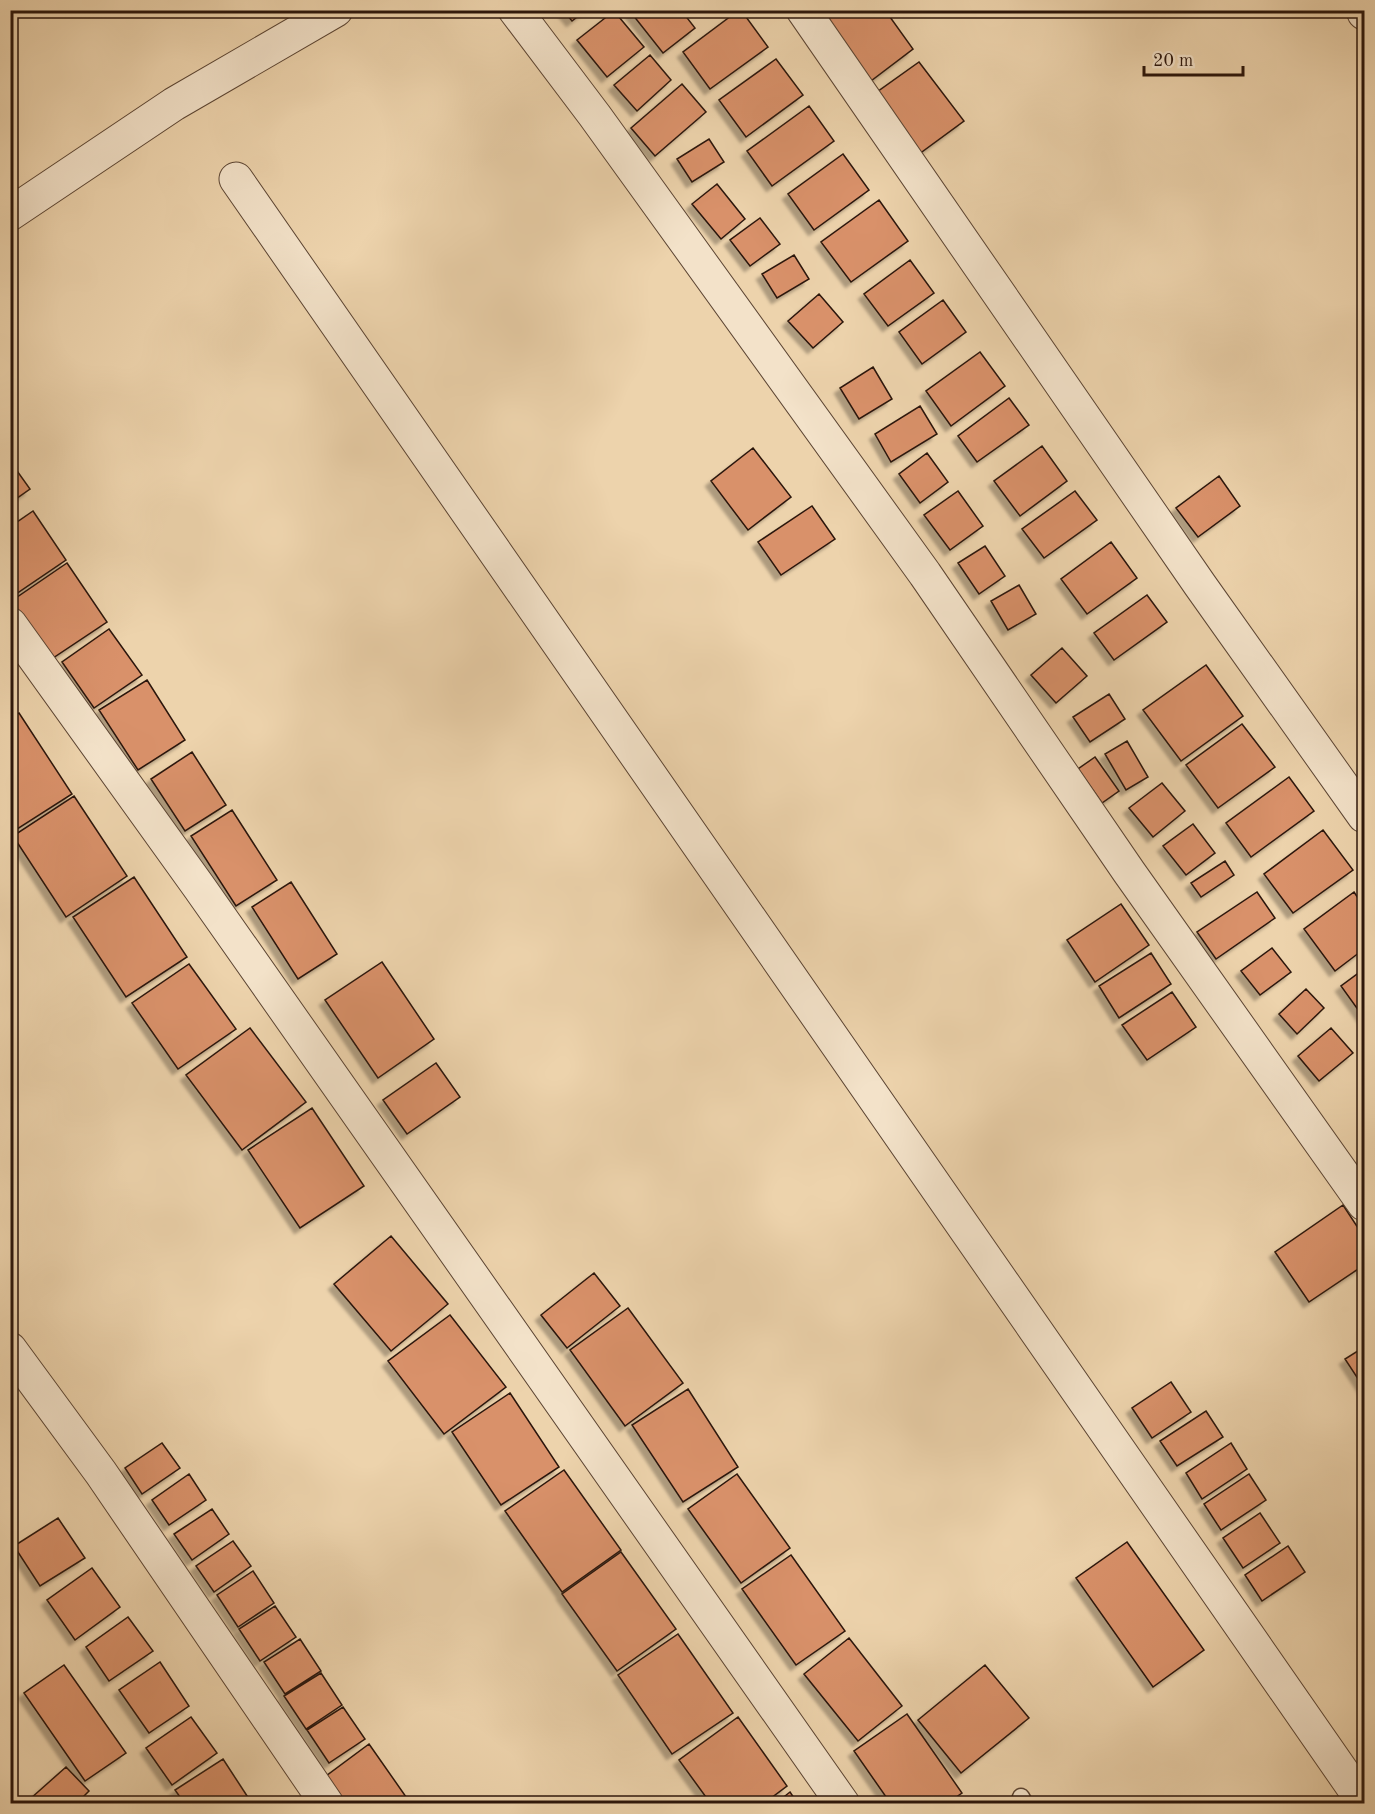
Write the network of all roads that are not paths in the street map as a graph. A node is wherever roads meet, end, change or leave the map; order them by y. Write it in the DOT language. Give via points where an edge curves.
graph roads {
  1 [pos="336,10"];
  2 [pos="515,10"];
  3 [pos="803,10"];
  4 [pos="236,178"];
  5 [pos="10,214"];
  6 [pos="10,624"];
  7 [pos="1365,816"];
  8 [pos="1365,1204"];
  9 [pos="10,1349"];
  10 [pos="327,1803"];
  11 [pos="843,1803"];
  12 [pos="1365,1803"];
  1 -- 5 [label="street" via="174,104"];
  2 -- 8 [label="street" via="925,574 1129,872"];
  3 -- 7 [label="street" via="1200,585"];
  4 -- 12 [label="street"];
  6 -- 11 [label="street"];
  9 -- 10 [label="street" via="101,1473"];
}
